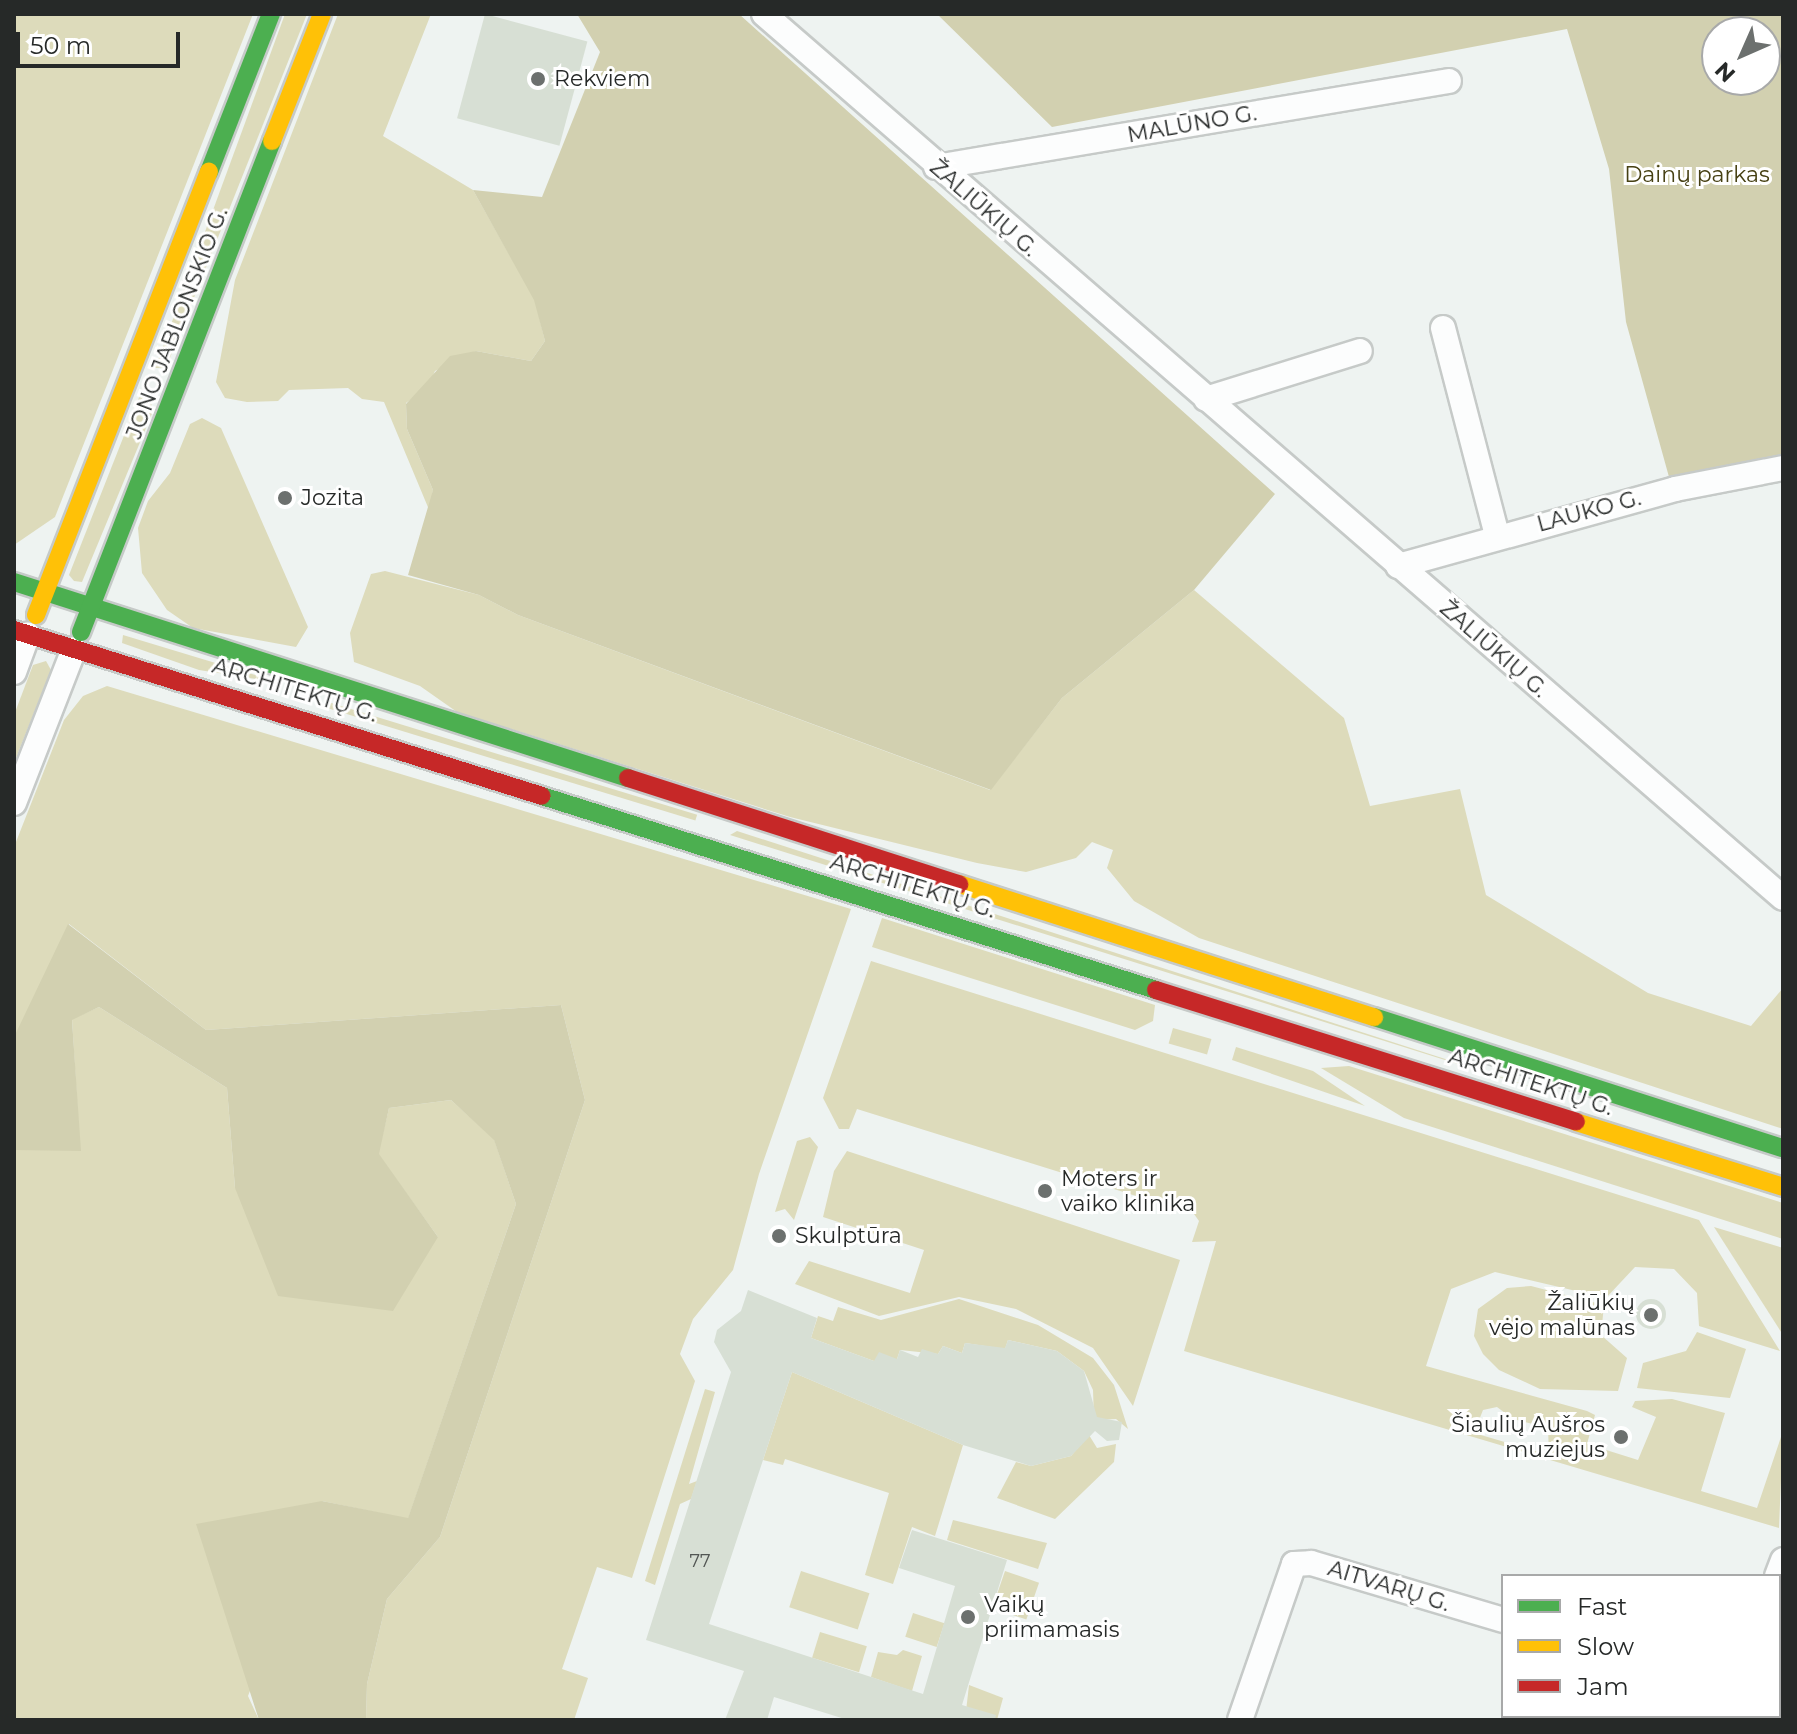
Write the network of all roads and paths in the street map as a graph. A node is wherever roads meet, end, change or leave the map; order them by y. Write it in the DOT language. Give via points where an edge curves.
graph roads {
  1 [pos="271,14"];
  2 [pos="322,14"];
  3 [pos="764,14"];
  4 [pos="1449,81"];
  5 [pos="936,167"];
  6 [pos="1443,328"];
  7 [pos="1360,351"];
  8 [pos="1206,399"];
  9 [pos="1783,468"];
  10 [pos="1497,536"];
  11 [pos="1398,566"];
  12 [pos="14,582"];
  13 [pos="45,592"];
  14 [pos="90,608"];
  15 [pos="21,632"];
  16 [pos="74,649"];
  17 [pos="14,672"];
  18 [pos="319,703"];
  19 [pos="14,803"];
  20 [pos="719,809"];
  21 [pos="709,846"];
  22 [pos="1783,898"];
  23 [pos="1603,1091"];
  24 [pos="1592,1126"];
  25 [pos="1783,1148"];
  26 [pos="1783,1187"];
  27 [pos="1501,1619"];
  28 [pos="1240,1720"];
  1 -- 13 [label="main road, JONO JABLONSKIO G."];
  2 -- 14 [label="main road, JONO JABLONSKIO G."];
  3 -- 5 [label="street, ŽALIŪKIŲ G."];
  4 -- 5 [label="street, MALŪNO G."];
  5 -- 8 [label="street, ŽALIŪKIŲ G."];
  6 -- 10 [label="street"];
  7 -- 8 [label="street"];
  8 -- 11 [label="street, ŽALIŪKIŲ G."];
  9 -- 10 [label="street, LAUKO G." via="1768,467"];
  10 -- 11 [label="street, LAUKO G."];
  11 -- 22 [label="street, ŽALIŪKIŲ G."];
  12 -- 13 [label="main road, ARCHITEKTŲ G."];
  13 -- 14 [label="main road, ARCHITEKTŲ G."];
  13 -- 15 [label="main road, JONO JABLONSKIO G."];
  14 -- 16 [label="main road, JONO JABLONSKIO G."];
  14 -- 18 [label="main road, ARCHITEKTŲ G."];
  15 -- 16 [label="main road, ARCHITEKTŲ G."];
  15 -- 17 [label="street"];
  16 -- 18 [label="main road, ARCHITEKTŲ G."];
  16 -- 19 [label="street"];
  18 -- 20 [label="main road, ARCHITEKTŲ G."];
  18 -- 21 [label="main road, ARCHITEKTŲ G."];
  20 -- 21 [label="main road"];
  20 -- 23 [label="main road, ARCHITEKTŲ G."];
  21 -- 24 [label="main road, ARCHITEKTŲ G."];
  23 -- 24 [label="main road"];
  23 -- 25 [label="main road, ARCHITEKTŲ G."];
  24 -- 26 [label="main road, ARCHITEKTŲ G."];
  27 -- 28 [label="street, AITVARŲ G." via="1311,1563 1294,1564"];
}
